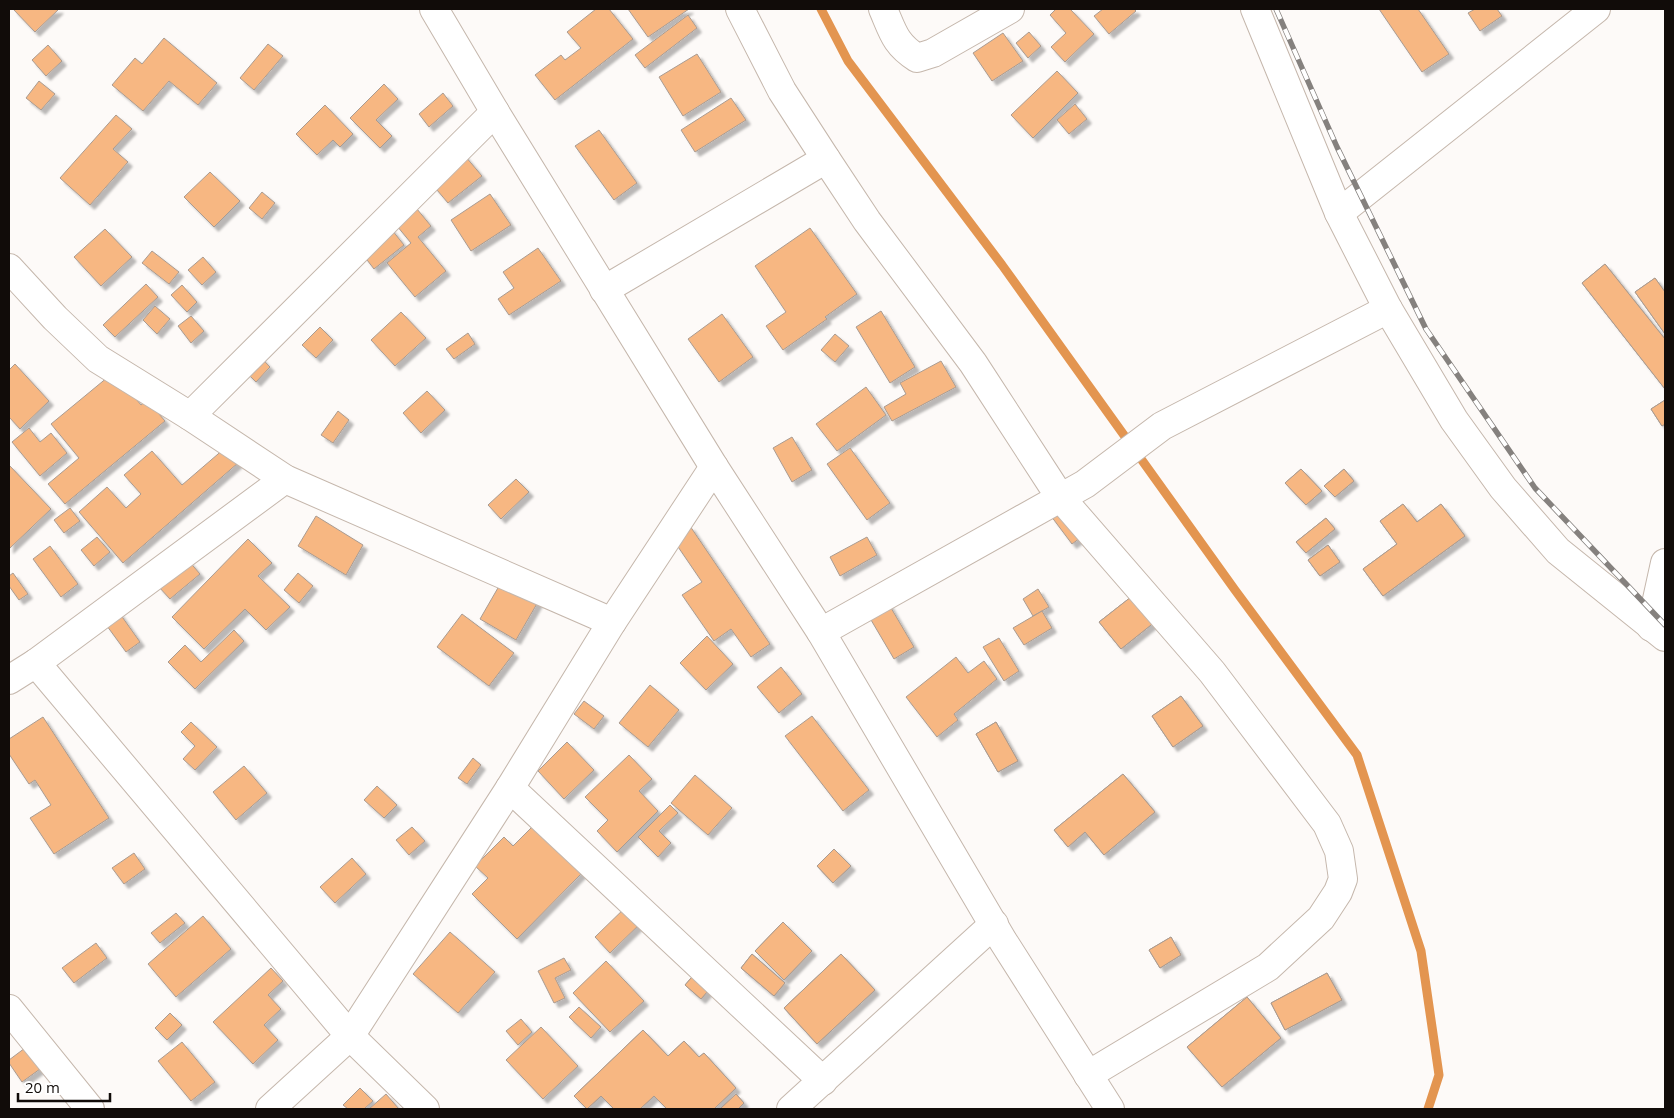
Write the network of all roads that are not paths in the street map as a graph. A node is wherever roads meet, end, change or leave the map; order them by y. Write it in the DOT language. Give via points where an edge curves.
graph roads {
  1 [pos="434,9"];
  2 [pos="740,9"];
  3 [pos="883,9"];
  4 [pos="1010,9"];
  5 [pos="1255,9"];
  6 [pos="1596,9"];
  7 [pos="495,112"];
  8 [pos="826,159"];
  9 [pos="1339,213"];
  10 [pos="9,268"];
  11 [pos="604,290"];
  12 [pos="1388,309"];
  13 [pos="190,416"];
  14 [pos="714,467"];
  15 [pos="285,479"];
  16 [pos="1060,497"];
  17 [pos="1665,563"];
  18 [pos="612,622"];
  19 [pos="821,632"];
  20 [pos="1658,632"];
  21 [pos="36,663"];
  22 [pos="9,680"];
  23 [pos="510,788"];
  24 [pos="994,924"];
  25 [pos="9,1009"];
  26 [pos="350,1036"];
  27 [pos="1088,1075"];
  28 [pos="823,1081"];
  29 [pos="90,1109"];
  30 [pos="270,1109"];
  31 [pos="425,1109"];
  32 [pos="791,1109"];
  33 [pos="1110,1109"];
  1 -- 7 [label="street"];
  2 -- 8 [label="street" via="782,91"];
  3 -- 4 [label="street" via="899,43 917,58 933,53"];
  5 -- 9 [label="street"];
  6 -- 9 [label="street"];
  7 -- 11 [label="street"];
  7 -- 13 [label="street"];
  8 -- 11 [label="street"];
  8 -- 16 [label="street" via="866,221 973,363"];
  9 -- 12 [label="street"];
  10 -- 13 [label="street" via="98,358"];
  11 -- 14 [label="street"];
  12 -- 16 [label="street" via="1162,426 1085,484"];
  12 -- 20 [label="street" via="1454,420 1503,488 1558,551"];
  13 -- 15 [label="street"];
  14 -- 18 [label="street"];
  14 -- 19 [label="street"];
  15 -- 18 [label="street"];
  15 -- 21 [label="street"];
  16 -- 19 [label="street"];
  16 -- 27 [label="street" via="1212,672 1327,824 1339,851 1343,879 1321,918 1268,967"];
  17 -- 20 [label="street"];
  18 -- 23 [label="street"];
  19 -- 24 [label="street"];
  21 -- 22 [label="street"];
  21 -- 26 [label="street"];
  23 -- 26 [label="street"];
  23 -- 28 [label="street"];
  24 -- 27 [label="street"];
  24 -- 28 [label="street"];
  25 -- 29 [label="street"];
  26 -- 30 [label="street"];
  26 -- 31 [label="street"];
  27 -- 33 [label="street"];
  28 -- 32 [label="street"];
}
